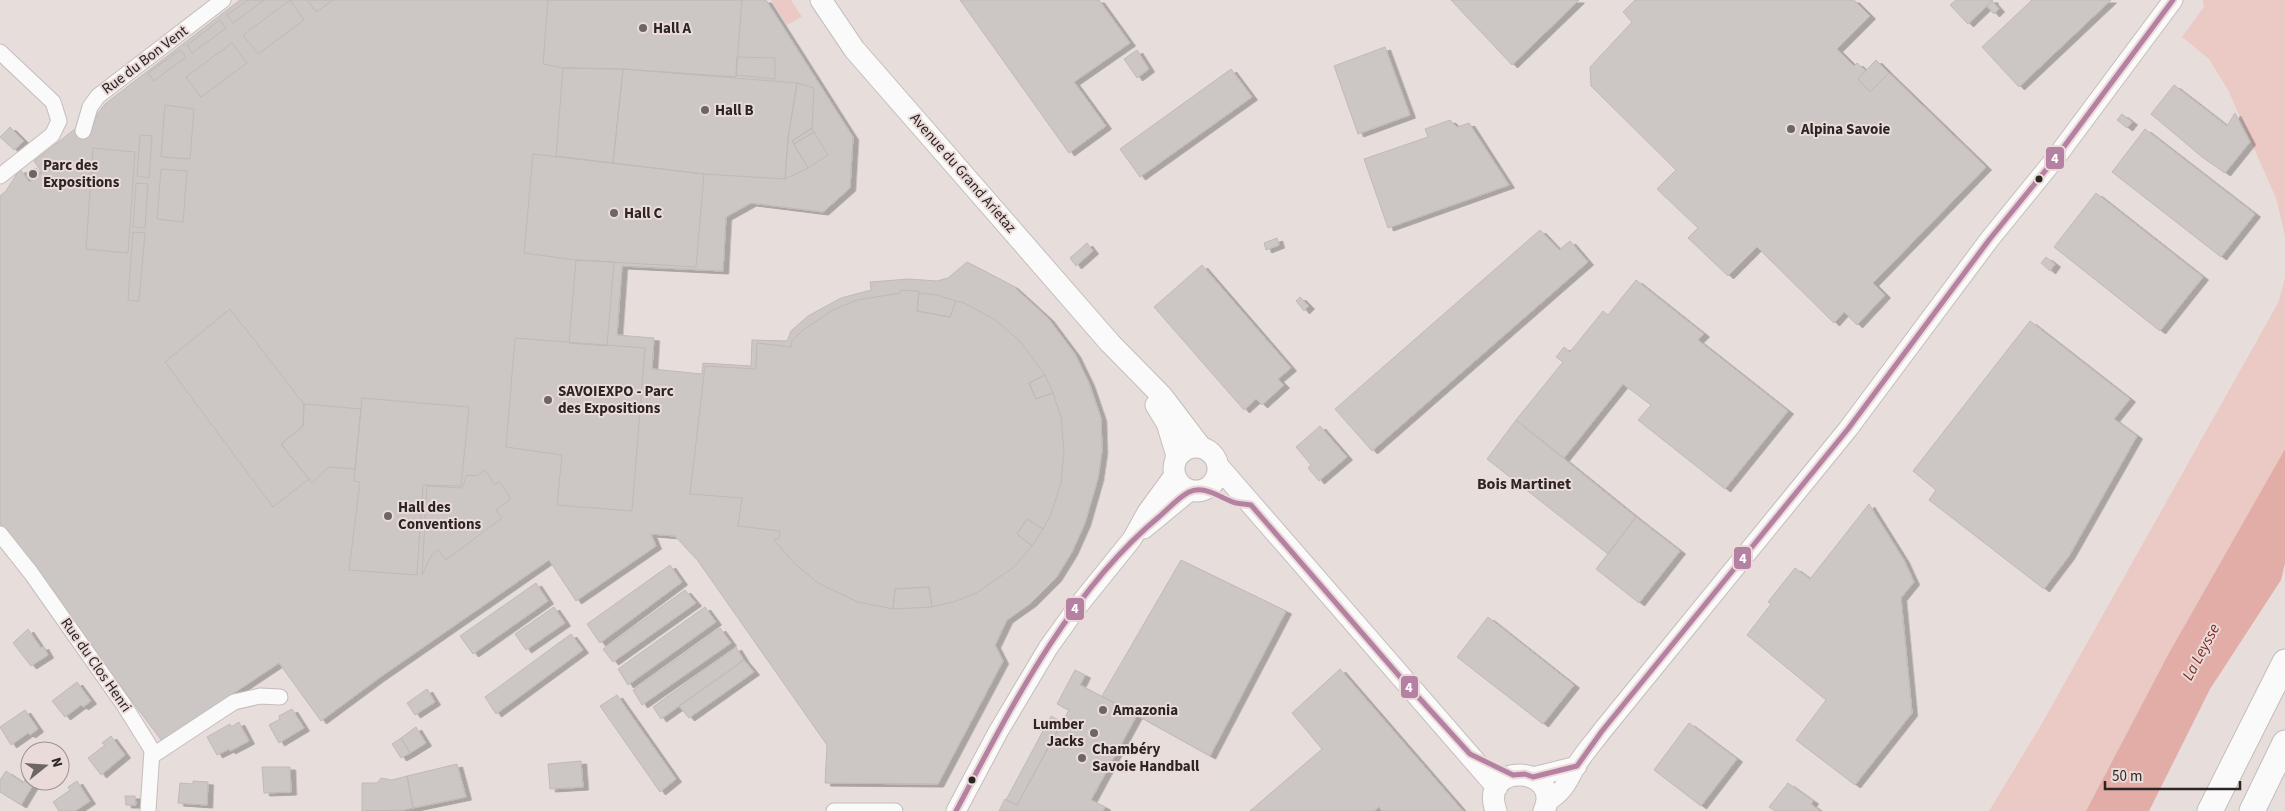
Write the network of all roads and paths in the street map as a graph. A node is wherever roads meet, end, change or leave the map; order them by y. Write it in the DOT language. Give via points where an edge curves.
graph roads {
  1 [pos="223,0"];
  2 [pos="820,0"];
  3 [pos="2173,0"];
  4 [pos="0,52"];
  5 [pos="83,131"];
  6 [pos="0,176"];
  7 [pos="1110,342"];
  8 [pos="1200,446"];
  9 [pos="1176,466"];
  10 [pos="1218,466"];
  11 [pos="1197,490"];
  12 [pos="1251,505"];
  13 [pos="0,534"];
  14 [pos="1132,539"];
  15 [pos="2285,662"];
  16 [pos="280,697"];
  17 [pos="2285,743"];
  18 [pos="1470,754"];
  19 [pos="152,756"];
  20 [pos="1577,766"];
  21 [pos="1523,776"];
  22 [pos="1497,788"];
  23 [pos="1546,807"];
  24 [pos="148,811"];
  25 [pos="834,811"];
  26 [pos="895,811"];
  27 [pos="956,811"];
  28 [pos="1496,811"];
  29 [pos="2210,811"];
  30 [pos="2252,811"];
  1 -- 5 [label="street, Rue du Bon Vent" via="98,96 90,107"];
  2 -- 7 [label="main road, Avenue du Grand Arietaz" via="854,49"];
  3 -- 20 [label="street" via="1848,429"];
  4 -- 6 [label="street" via="53,102 59,121 52,135"];
  7 -- 8 [label="main road, Avenue du Grand Arietaz" via="1162,396"];
  7 -- 9 [label="main road, Avenue du Grand Arietaz" via="1168,423"];
  8 -- 9 [label="main road" via="1187,448"];
  8 -- 10 [label="main road" via="1212,453"];
  9 -- 11 [label="main road" via="1183,487"];
  9 -- 14 [label="street"];
  10 -- 11 [label="main road" via="1215,480"];
  10 -- 12 [label="main road"];
  11 -- 12 [label="main road"];
  11 -- 14 [label="street"];
  12 -- 18 [label="main road"];
  13 -- 19 [label="street, Rue du Clos Henri" via="124,705 152,750"];
  14 -- 27 [label="street" via="1048,648"];
  15 -- 29 [label="highway"];
  16 -- 19 [label="street" via="260,696 234,702"];
  17 -- 30 [label="highway"];
  18 -- 21 [label="main road"];
  18 -- 22 [label="main road"];
  19 -- 24 [label="street, Rue du Clos Henri"];
  20 -- 21 [label="street"];
  20 -- 23 [label="street" via="1570,781"];
  21 -- 22 [label="main road" via="1502,781"];
  21 -- 23 [label="main road" via="1545,790"];
  22 -- 28 [label="main road" via="1494,796"];
  25 -- 26 [label="street"];
}
